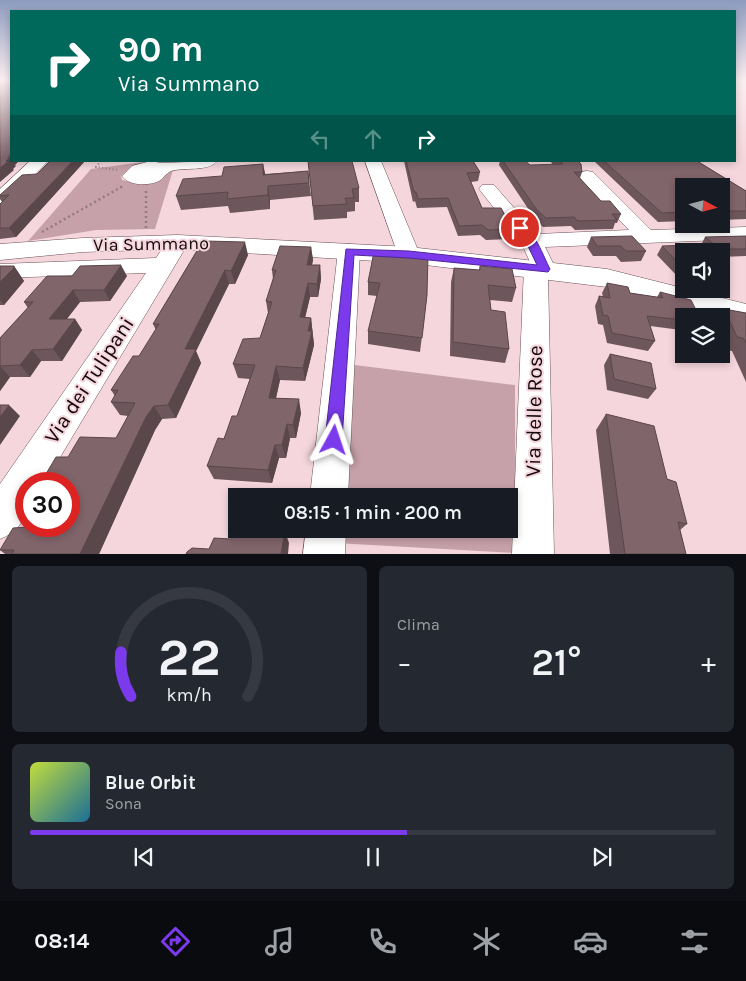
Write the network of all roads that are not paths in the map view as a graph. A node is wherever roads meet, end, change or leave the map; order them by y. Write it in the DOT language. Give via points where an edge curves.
graph roads {
  1 [pos="39,162"];
  2 [pos="202,162"];
  3 [pos="372,162"];
  4 [pos="161,168"];
  5 [pos="587,176"];
  6 [pos="488,189"];
  7 [pos="0,199"];
  8 [pos="746,233"];
  9 [pos="646,236"];
  10 [pos="11,251"];
  11 [pos="349,252"];
  12 [pos="170,253"];
  13 [pos="409,255"];
  14 [pos="537,260"];
  15 [pos="0,271"];
  16 [pos="746,315"];
  17 [pos="330,488"];
  18 [pos="0,518"];
  19 [pos="325,538"];
  20 [pos="324,554"];
  21 [pos="533,554"];
  1 -- 7 [label="street"];
  2 -- 4 [label="street"];
  3 -- 13 [label="street"];
  5 -- 9 [label="street"];
  6 -- 14 [label="street"];
  8 -- 9 [label="street"];
  9 -- 14 [label="street"];
  10 -- 12 [label="main road, Via Summano" via="137,242"];
  11 -- 12 [label="main road, Via Summano"];
  11 -- 13 [label="main road, Via Summano"];
  11 -- 17 [label="street"];
  12 -- 15 [label="street, Via Summano"];
  12 -- 18 [label="street, Via dei Tulipani"];
  13 -- 14 [label="main road, Via Summano"];
  14 -- 16 [label="main road, Via Summano"];
  14 -- 21 [label="street, Via delle Rose"];
  19 -- 20 [label="street"];
}
